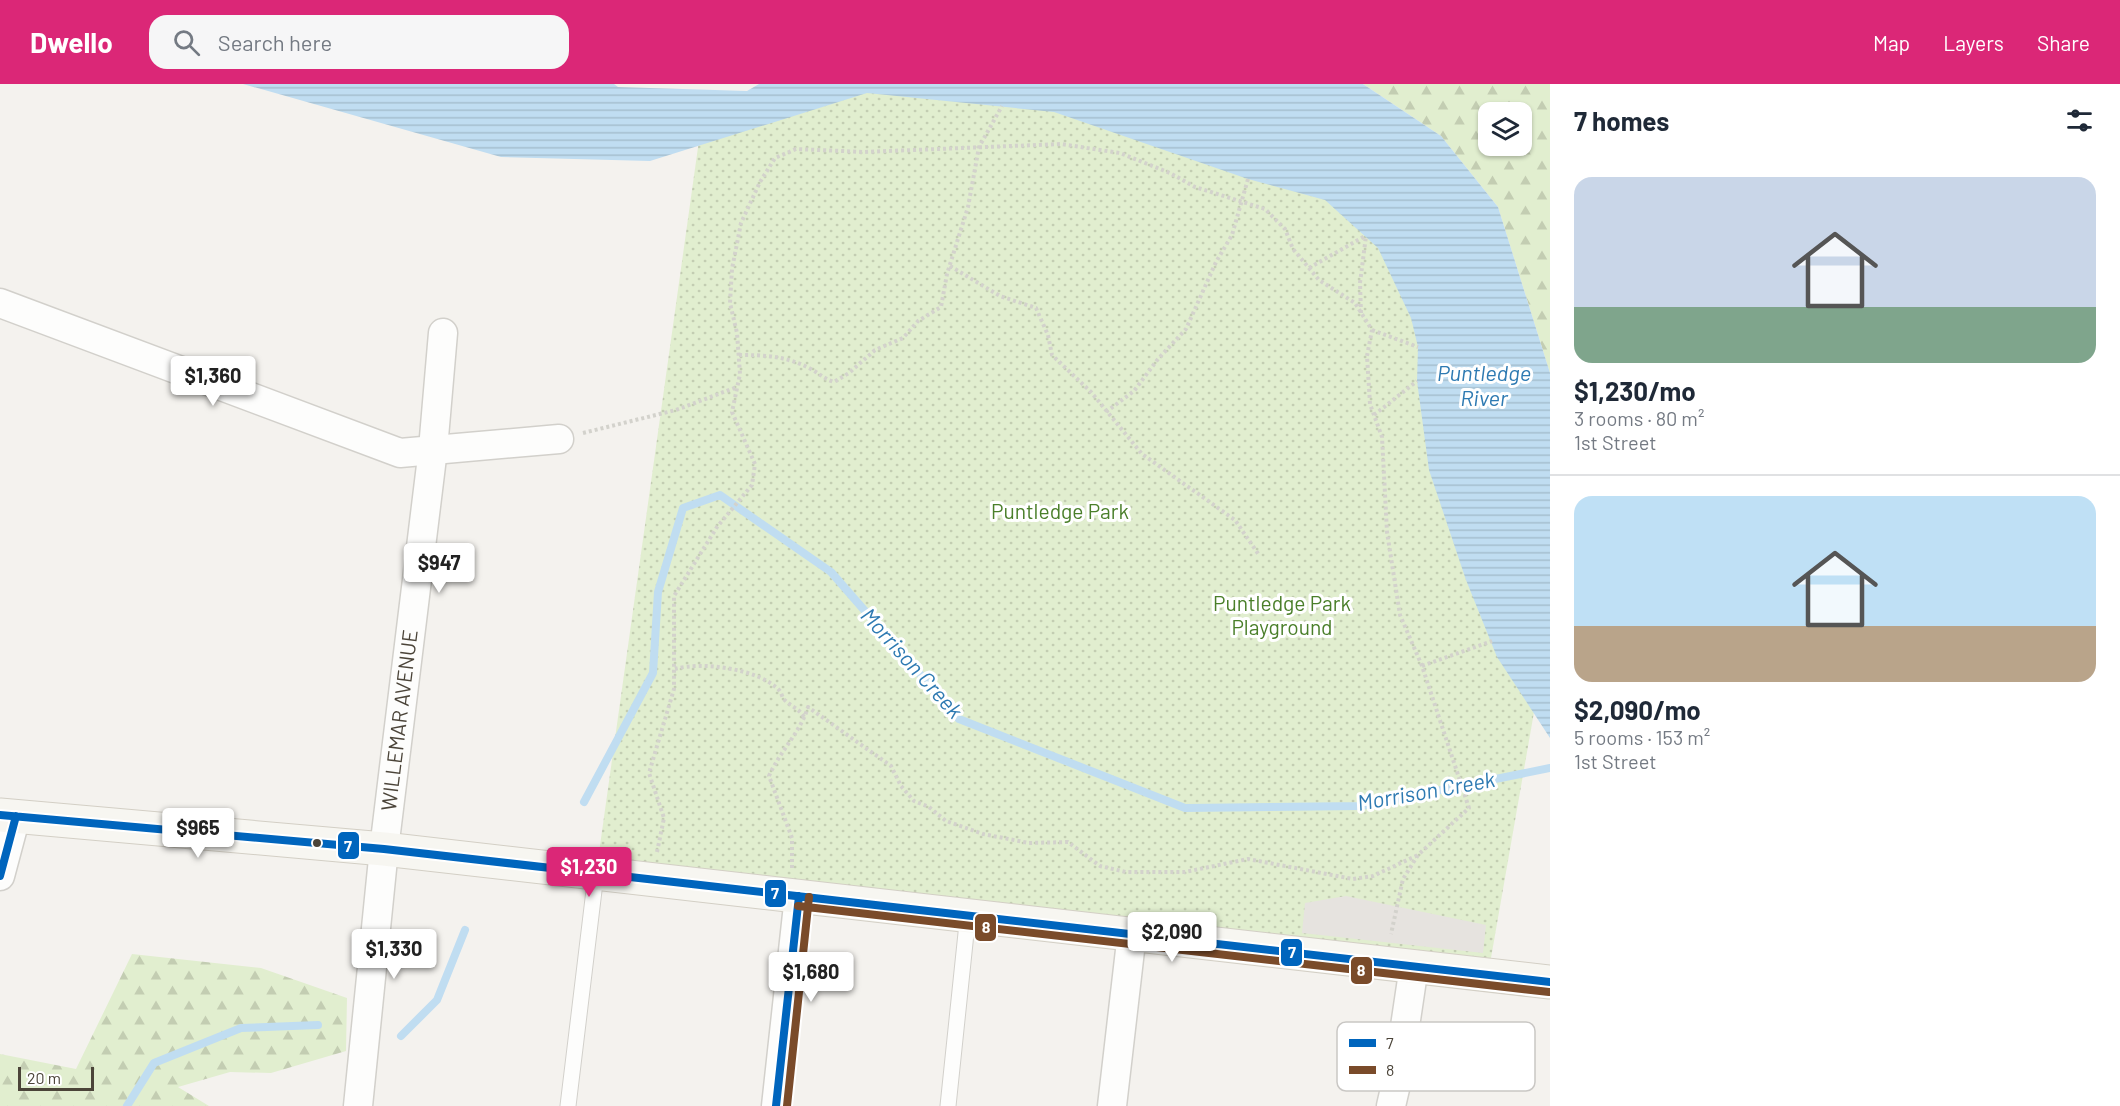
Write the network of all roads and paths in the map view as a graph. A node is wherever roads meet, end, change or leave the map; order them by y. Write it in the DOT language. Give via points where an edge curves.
graph roads {
  1 [pos="1002,106"];
  2 [pos="979,147"];
  3 [pos="1248,179"];
  4 [pos="1240,200"];
  5 [pos="950,266"];
  6 [pos="1309,268"];
  7 [pos="0,303"];
  8 [pos="1361,314"];
  9 [pos="1372,330"];
  10 [pos="443,333"];
  11 [pos="1418,348"];
  12 [pos="739,355"];
  13 [pos="1417,381"];
  14 [pos="737,387"];
  15 [pos="1106,412"];
  16 [pos="1374,415"];
  17 [pos="559,439"];
  18 [pos="433,448"];
  19 [pos="1259,555"];
  20 [pos="1492,640"];
  21 [pos="1422,666"];
  22 [pos="675,669"];
  23 [pos="805,717"];
  24 [pos="8,815"];
  25 [pos="384,849"];
  26 [pos="1418,855"];
  27 [pos="596,874"];
  28 [pos="0,876"];
  29 [pos="651,880"];
  30 [pos="794,895"];
  31 [pos="968,914"];
  32 [pos="1132,933"];
  33 [pos="1390,938"];
  34 [pos="1414,966"];
  35 [pos="1550,982"];
  36 [pos="1406,1022"];
  37 [pos="1394,1091"];
  38 [pos="357,1106"];
  39 [pos="568,1106"];
  40 [pos="776,1106"];
  41 [pos="948,1106"];
  42 [pos="1112,1106"];
  43 [pos="1391,1106"];
  1 -- 2 [label="path"];
  2 -- 4 [label="path" via="1061,144 1120,153 1195,187"];
  2 -- 5 [label="path" via="968,207"];
  2 -- 12 [label="path" via="864,152 796,149 775,158 741,223 732,269 730,303"];
  3 -- 4 [label="path"];
  4 -- 6 [label="path" via="1265,209 1285,229 1293,249"];
  4 -- 15 [label="path" via="1232,235 1186,329 1134,391"];
  5 -- 12 [label="path" via="941,307 918,321 903,338 875,350 834,382 775,355"];
  5 -- 15 [label="path" via="1000,296 1036,309 1052,355"];
  6 -- 8 [label="path" via="1319,280 1355,303"];
  6 -- 8 [label="path" via="1366,236"];
  7 -- 18 [label="street" via="400,453"];
  8 -- 9 [label="path"];
  9 -- 11 [label="path"];
  9 -- 16 [label="path" via="1367,356"];
  10 -- 18 [label="street, WILLEMAR AVENUE"];
  12 -- 14 [label="path"];
  13 -- 16 [label="path"];
  14 -- 17 [label="path" via="676,410"];
  14 -- 22 [label="path" via="732,412 755,464 752,485 717,527 674,596"];
  15 -- 19 [label="path" via="1142,454 1235,520"];
  16 -- 21 [label="path" via="1382,437 1387,532 1400,615"];
  17 -- 18 [label="street"];
  18 -- 25 [label="street, WILLEMAR AVENUE"];
  20 -- 21 [label="path"];
  21 -- 26 [label="path" via="1469,808"];
  22 -- 23 [label="path" via="710,665 736,670 780,690 784,699"];
  22 -- 29 [label="path" via="671,707 649,773 663,818"];
  23 -- 26 [label="path" via="808,707 891,766 914,801 929,807 945,821 1029,843 1068,842 1100,866 1126,872 1185,872 1248,859 1353,879 1372,876"];
  23 -- 30 [label="path" via="769,776 792,838"];
  24 -- 25 [label="street"];
  24 -- 28 [label="street"];
  25 -- 27 [label="street"];
  25 -- 38 [label="street, WILLEMAR AVENUE"];
  26 -- 33 [label="path" via="1403,879"];
  27 -- 29 [label="street"];
  27 -- 39 [label="lane"];
  29 -- 30 [label="street"];
  30 -- 31 [label="street"];
  30 -- 40 [label="street"];
  31 -- 32 [label="street"];
  31 -- 41 [label="lane"];
  32 -- 34 [label="street"];
  32 -- 42 [label="street"];
  34 -- 35 [label="street"];
  34 -- 36 [label="street"];
  37 -- 43 [label="street"];
}
